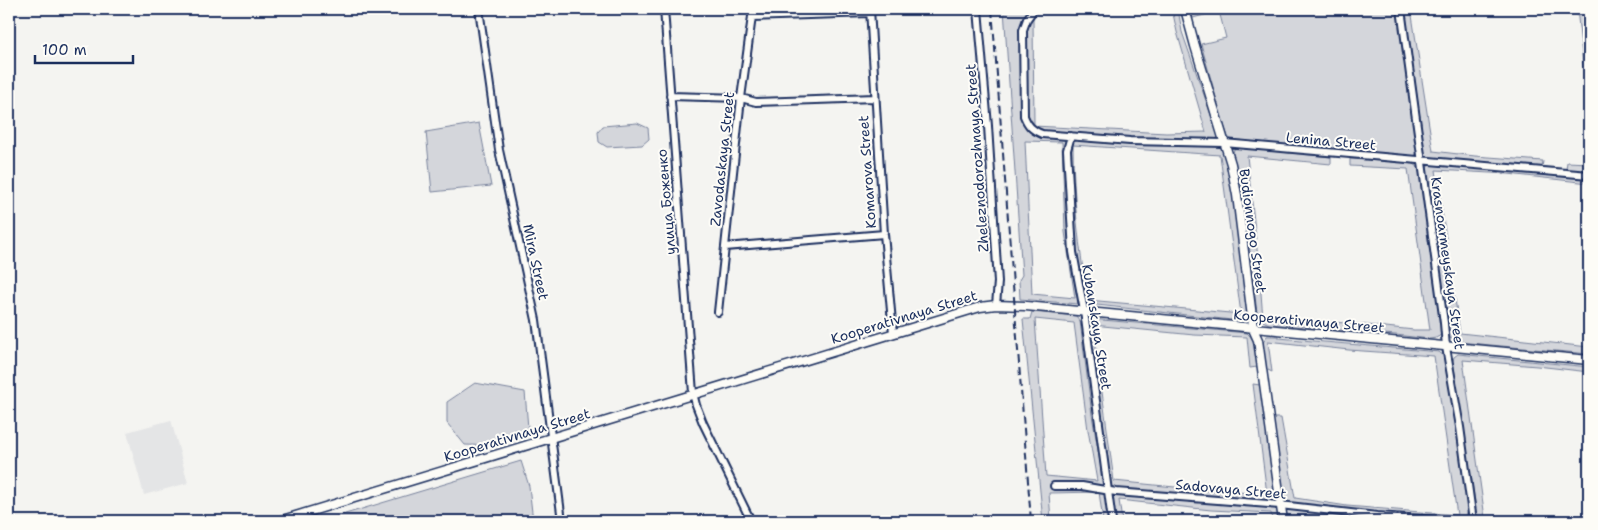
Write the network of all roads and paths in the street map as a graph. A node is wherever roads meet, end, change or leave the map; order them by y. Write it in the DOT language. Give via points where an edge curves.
graph roads {
  1 [pos="479,9"];
  2 [pos="664,9"];
  3 [pos="753,9"];
  4 [pos="978,9"];
  5 [pos="1034,9"];
  6 [pos="1185,9"];
  7 [pos="1401,9"];
  8 [pos="870,11"];
  9 [pos="752,17"];
  10 [pos="670,96"];
  11 [pos="741,98"];
  12 [pos="875,98"];
  13 [pos="1071,136"];
  14 [pos="1224,143"];
  15 [pos="1422,161"];
  16 [pos="1589,175"];
  17 [pos="884,234"];
  18 [pos="725,247"];
  19 [pos="996,305"];
  20 [pos="1084,311"];
  21 [pos="718,312"];
  22 [pos="1253,329"];
  23 [pos="893,333"];
  24 [pos="1446,347"];
  25 [pos="1589,360"];
  26 [pos="694,394"];
  27 [pos="552,437"];
  28 [pos="1054,486"];
  29 [pos="1107,490"];
  30 [pos="1280,505"];
  31 [pos="1407,520"];
  32 [pos="279,521"];
  33 [pos="562,521"];
  34 [pos="751,521"];
  35 [pos="1112,521"];
  36 [pos="1283,521"];
  37 [pos="1453,521"];
  38 [pos="1473,521"];
  1 -- 27 [label="street, Mira Street" via="499,150 536,320"];
  2 -- 10 [label="street, улица Боженко"];
  3 -- 9 [label="street, Zavodaskaya Street"];
  4 -- 19 [label="street, Zheleznodorozhnaya Street" via="998,282"];
  5 -- 13 [label="street" via="1024,30 1024,116 1033,131"];
  6 -- 14 [label="street, Budionnogo Street"];
  7 -- 15 [label="street, Krasnoarmeyskaya Street"];
  8 -- 9 [label="street"];
  8 -- 12 [label="street, Komarova Street"];
  9 -- 11 [label="street, Zavodaskaya Street"];
  10 -- 11 [label="street"];
  10 -- 26 [label="street, улица Боженко"];
  11 -- 12 [label="street" via="756,102"];
  11 -- 18 [label="street, Zavodaskaya Street"];
  12 -- 17 [label="street, Komarova Street"];
  13 -- 14 [label="street, Lenina Street"];
  13 -- 20 [label="street, Kubanskaya Street" via="1067,150 1073,252"];
  14 -- 15 [label="street, Lenina Street"];
  14 -- 22 [label="street, Budionnogo Street" via="1237,195"];
  15 -- 16 [label="street, Lenina Street"];
  15 -- 24 [label="street, Krasnoarmeyskaya Street"];
  17 -- 18 [label="street"];
  17 -- 23 [label="street, Komarova Street"];
  18 -- 21 [label="street, Zavodaskaya Street"];
  19 -- 20 [label="street, Kooperativnaya Street"];
  19 -- 23 [label="street, Kooperativnaya Street"];
  20 -- 22 [label="street, Kooperativnaya Street"];
  20 -- 29 [label="street, Kubanskaya Street"];
  22 -- 24 [label="street, Kooperativnaya Street"];
  22 -- 30 [label="street, Budionnogo Street" via="1258,340"];
  23 -- 26 [label="street, Kooperativnaya Street"];
  24 -- 25 [label="street, Kooperativnaya Street"];
  24 -- 38 [label="street, Krasnoarmeyskaya Street"];
  26 -- 27 [label="street, Kooperativnaya Street"];
  26 -- 34 [label="street, улица Боженко" via="703,423"];
  27 -- 32 [label="street, Kooperativnaya Street"];
  27 -- 33 [label="street, Mira Street"];
  28 -- 29 [label="street, Sadovaya Street"];
  29 -- 30 [label="street, Sadovaya Street"];
  29 -- 35 [label="street, Kubanskaya Street"];
  30 -- 31 [label="street, Sadovaya Street"];
  30 -- 36 [label="street, Budionnogo Street"];
  31 -- 37 [label="street, Sadovaya Street"];
}
